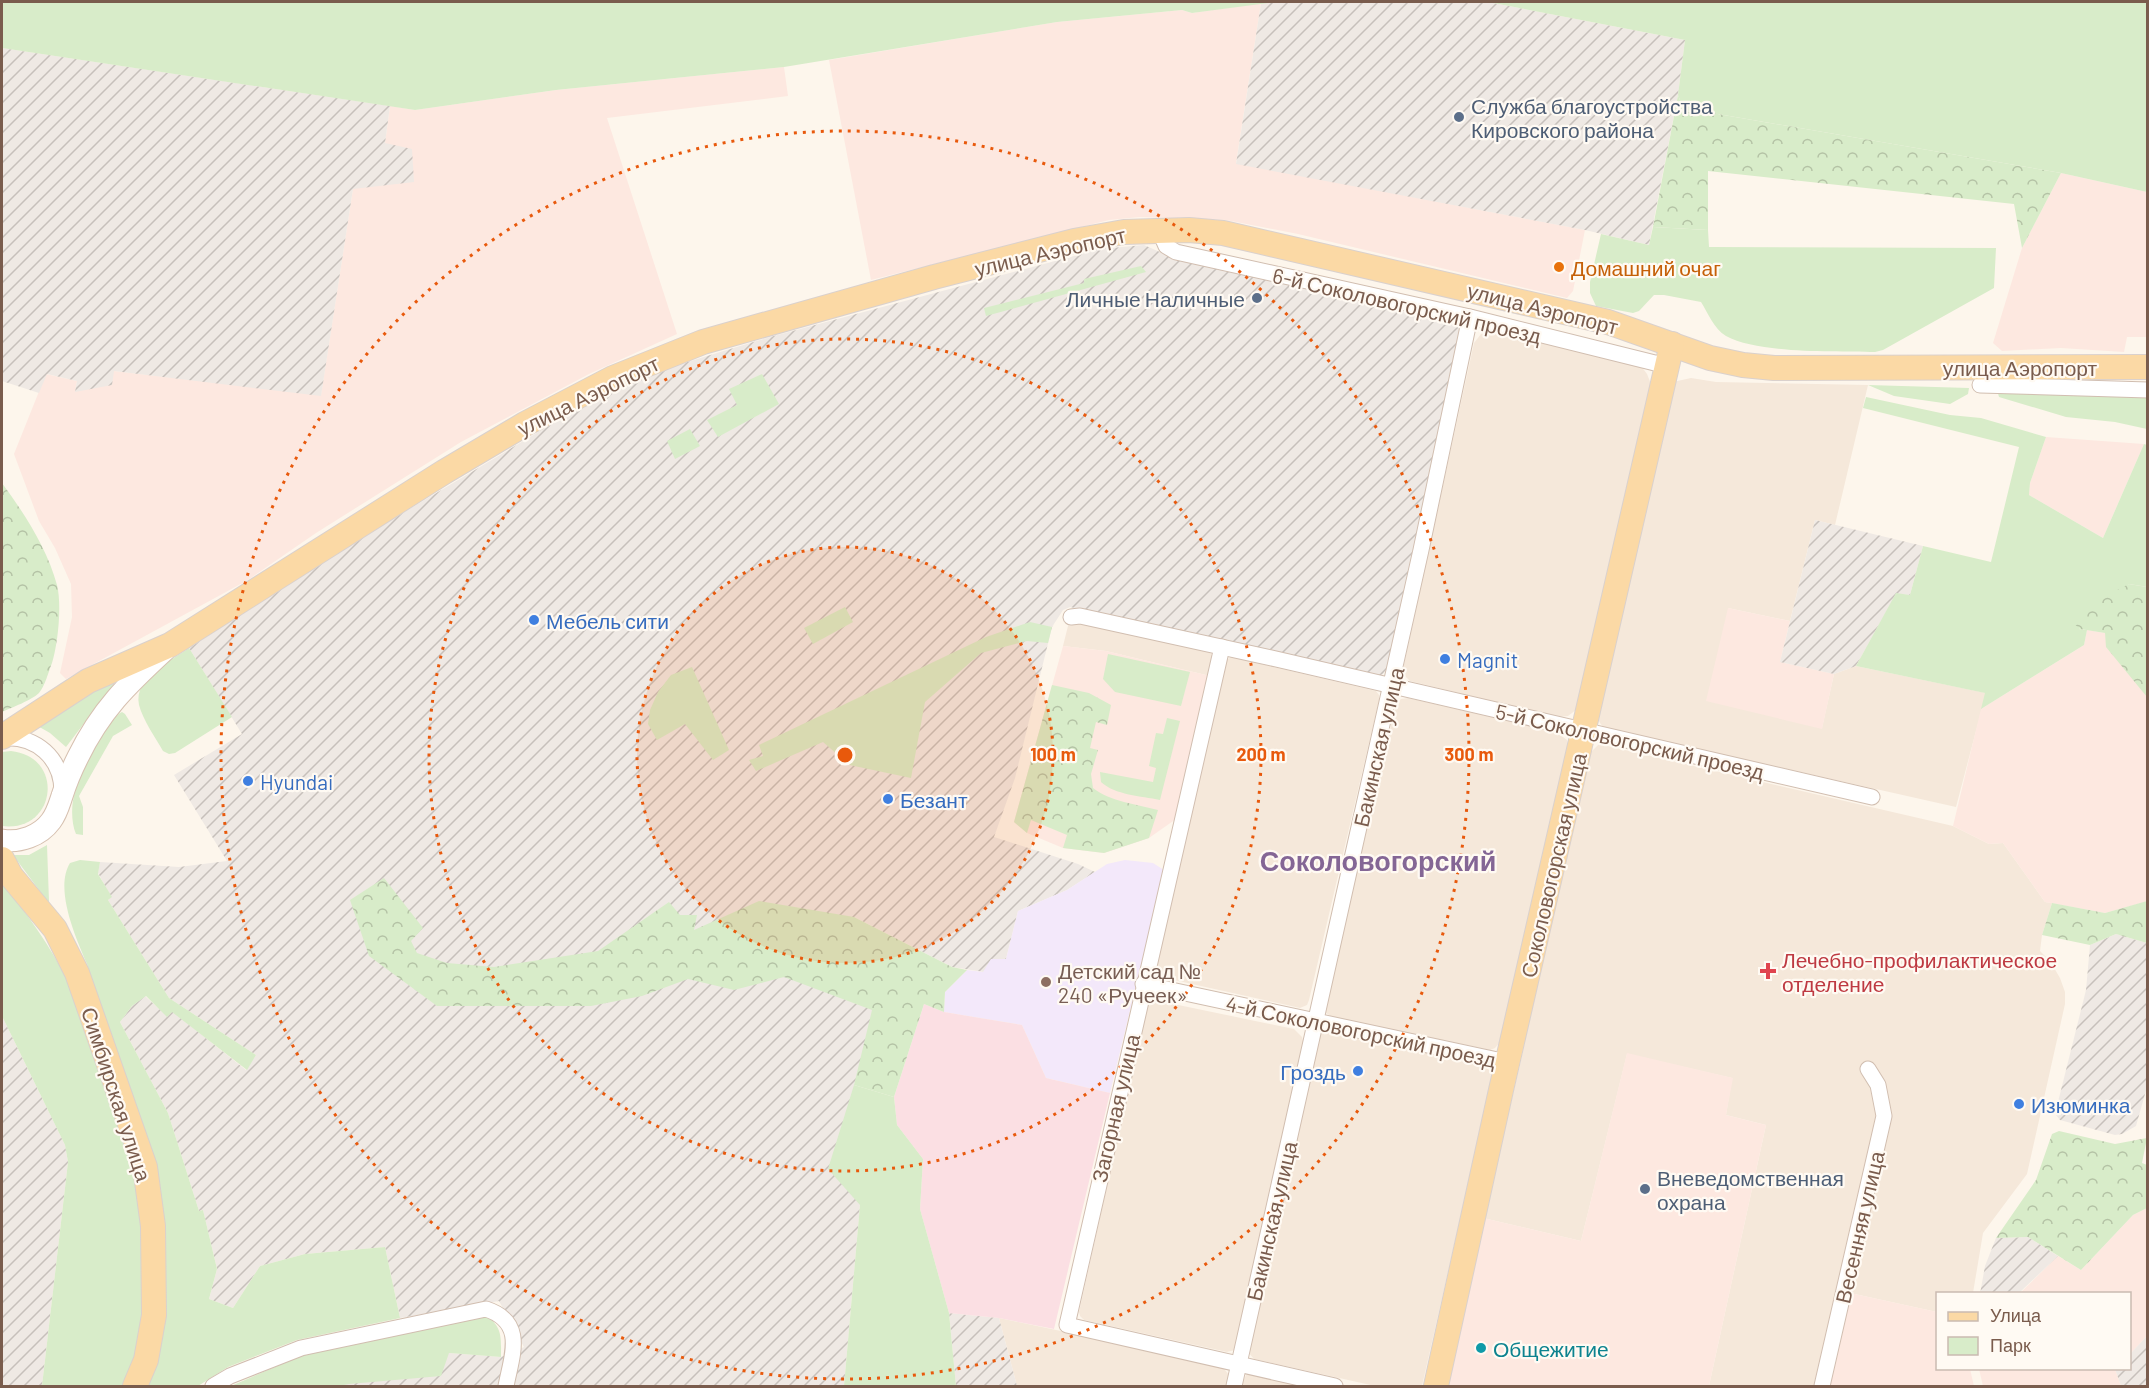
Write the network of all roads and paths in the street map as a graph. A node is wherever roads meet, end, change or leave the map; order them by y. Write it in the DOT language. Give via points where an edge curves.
graph roads {
  1 [pos="1159,230"];
  2 [pos="1470,317"];
  3 [pos="1669,355"];
  4 [pos="2148,367"];
  5 [pos="1980,385"];
  6 [pos="2148,390"];
  7 [pos="1071,617"];
  8 [pos="170,645"];
  9 [pos="1222,647"];
  10 [pos="1391,687"];
  11 [pos="1584,730"];
  12 [pos="2,737"];
  13 [pos="62,795"];
  14 [pos="1872,797"];
  15 [pos="2,840"];
  16 [pos="2,859"];
  17 [pos="1143,984"];
  18 [pos="1317,1021"];
  19 [pos="1508,1062"];
  20 [pos="1868,1069"];
  21 [pos="1239,1363"];
  22 [pos="135,1386"];
  23 [pos="213,1386"];
  24 [pos="506,1386"];
  25 [pos="1234,1386"];
  26 [pos="1335,1386"];
  27 [pos="1436,1386"];
  28 [pos="1822,1386"];
  1 -- 2 [label="street, 6-й Соколовогорский проезд" via="1166,246 1176,252"];
  1 -- 3 [label="main road, улица Аэропорт" via="1223,233 1608,322"];
  1 -- 8 [label="main road, улица Аэропорт" via="1074,241 934,278 703,342 613,378 444,472"];
  2 -- 3 [label="street, 6-й Соколовогорский проезд"];
  2 -- 10 [label="street, Бакинская улица"];
  3 -- 4 [label="main road, улица Аэропорт" via="1774,368"];
  3 -- 11 [label="main road, Соколовогорская улица"];
  5 -- 6 [label="street"];
  7 -- 9 [label="street, 5-й Соколовогорский проезд"];
  8 -- 12 [label="main road, улица Аэропорт" via="88,681"];
  8 -- 13 [label="main road, улица Аэропорт" via="103,713 76,760"];
  9 -- 10 [label="street, 5-й Соколовогорский проезд"];
  9 -- 17 [label="street, Загорная улица"];
  10 -- 11 [label="street, 5-й Соколовогорский проезд"];
  10 -- 18 [label="street, Бакинская улица"];
  11 -- 14 [label="street, 5-й Соколовогорский проезд"];
  11 -- 19 [label="main road, Соколовогорская улица"];
  12 -- 13 [label="street, улица Аэропорт" via="24,739 45,750 59,771"];
  13 -- 15 [label="main road, улица Аэропорт" via="51,822 40,832 18,840"];
  16 -- 22 [label="main road, Симбирская улица" via="11,876 55,929 77,973 145,1167 153,1226 154,1315 146,1360"];
  17 -- 18 [label="street, 4-й Соколовогорский проезд"];
  17 -- 21 [label="street, Загорная улица" via="1067,1324"];
  18 -- 19 [label="street, 4-й Соколовогорский проезд"];
  18 -- 21 [label="street, Бакинская улица"];
  19 -- 27 [label="main road, Соколовогорская улица"];
  20 -- 28 [label="street, Весенняя улица" via="1878,1085 1884,1116"];
  21 -- 25 [label="street, Бакинская улица"];
  21 -- 26 [label="street"];
  23 -- 24 [label="street" via="301,1348 486,1309 499,1313 510,1324 515,1342"];
}
